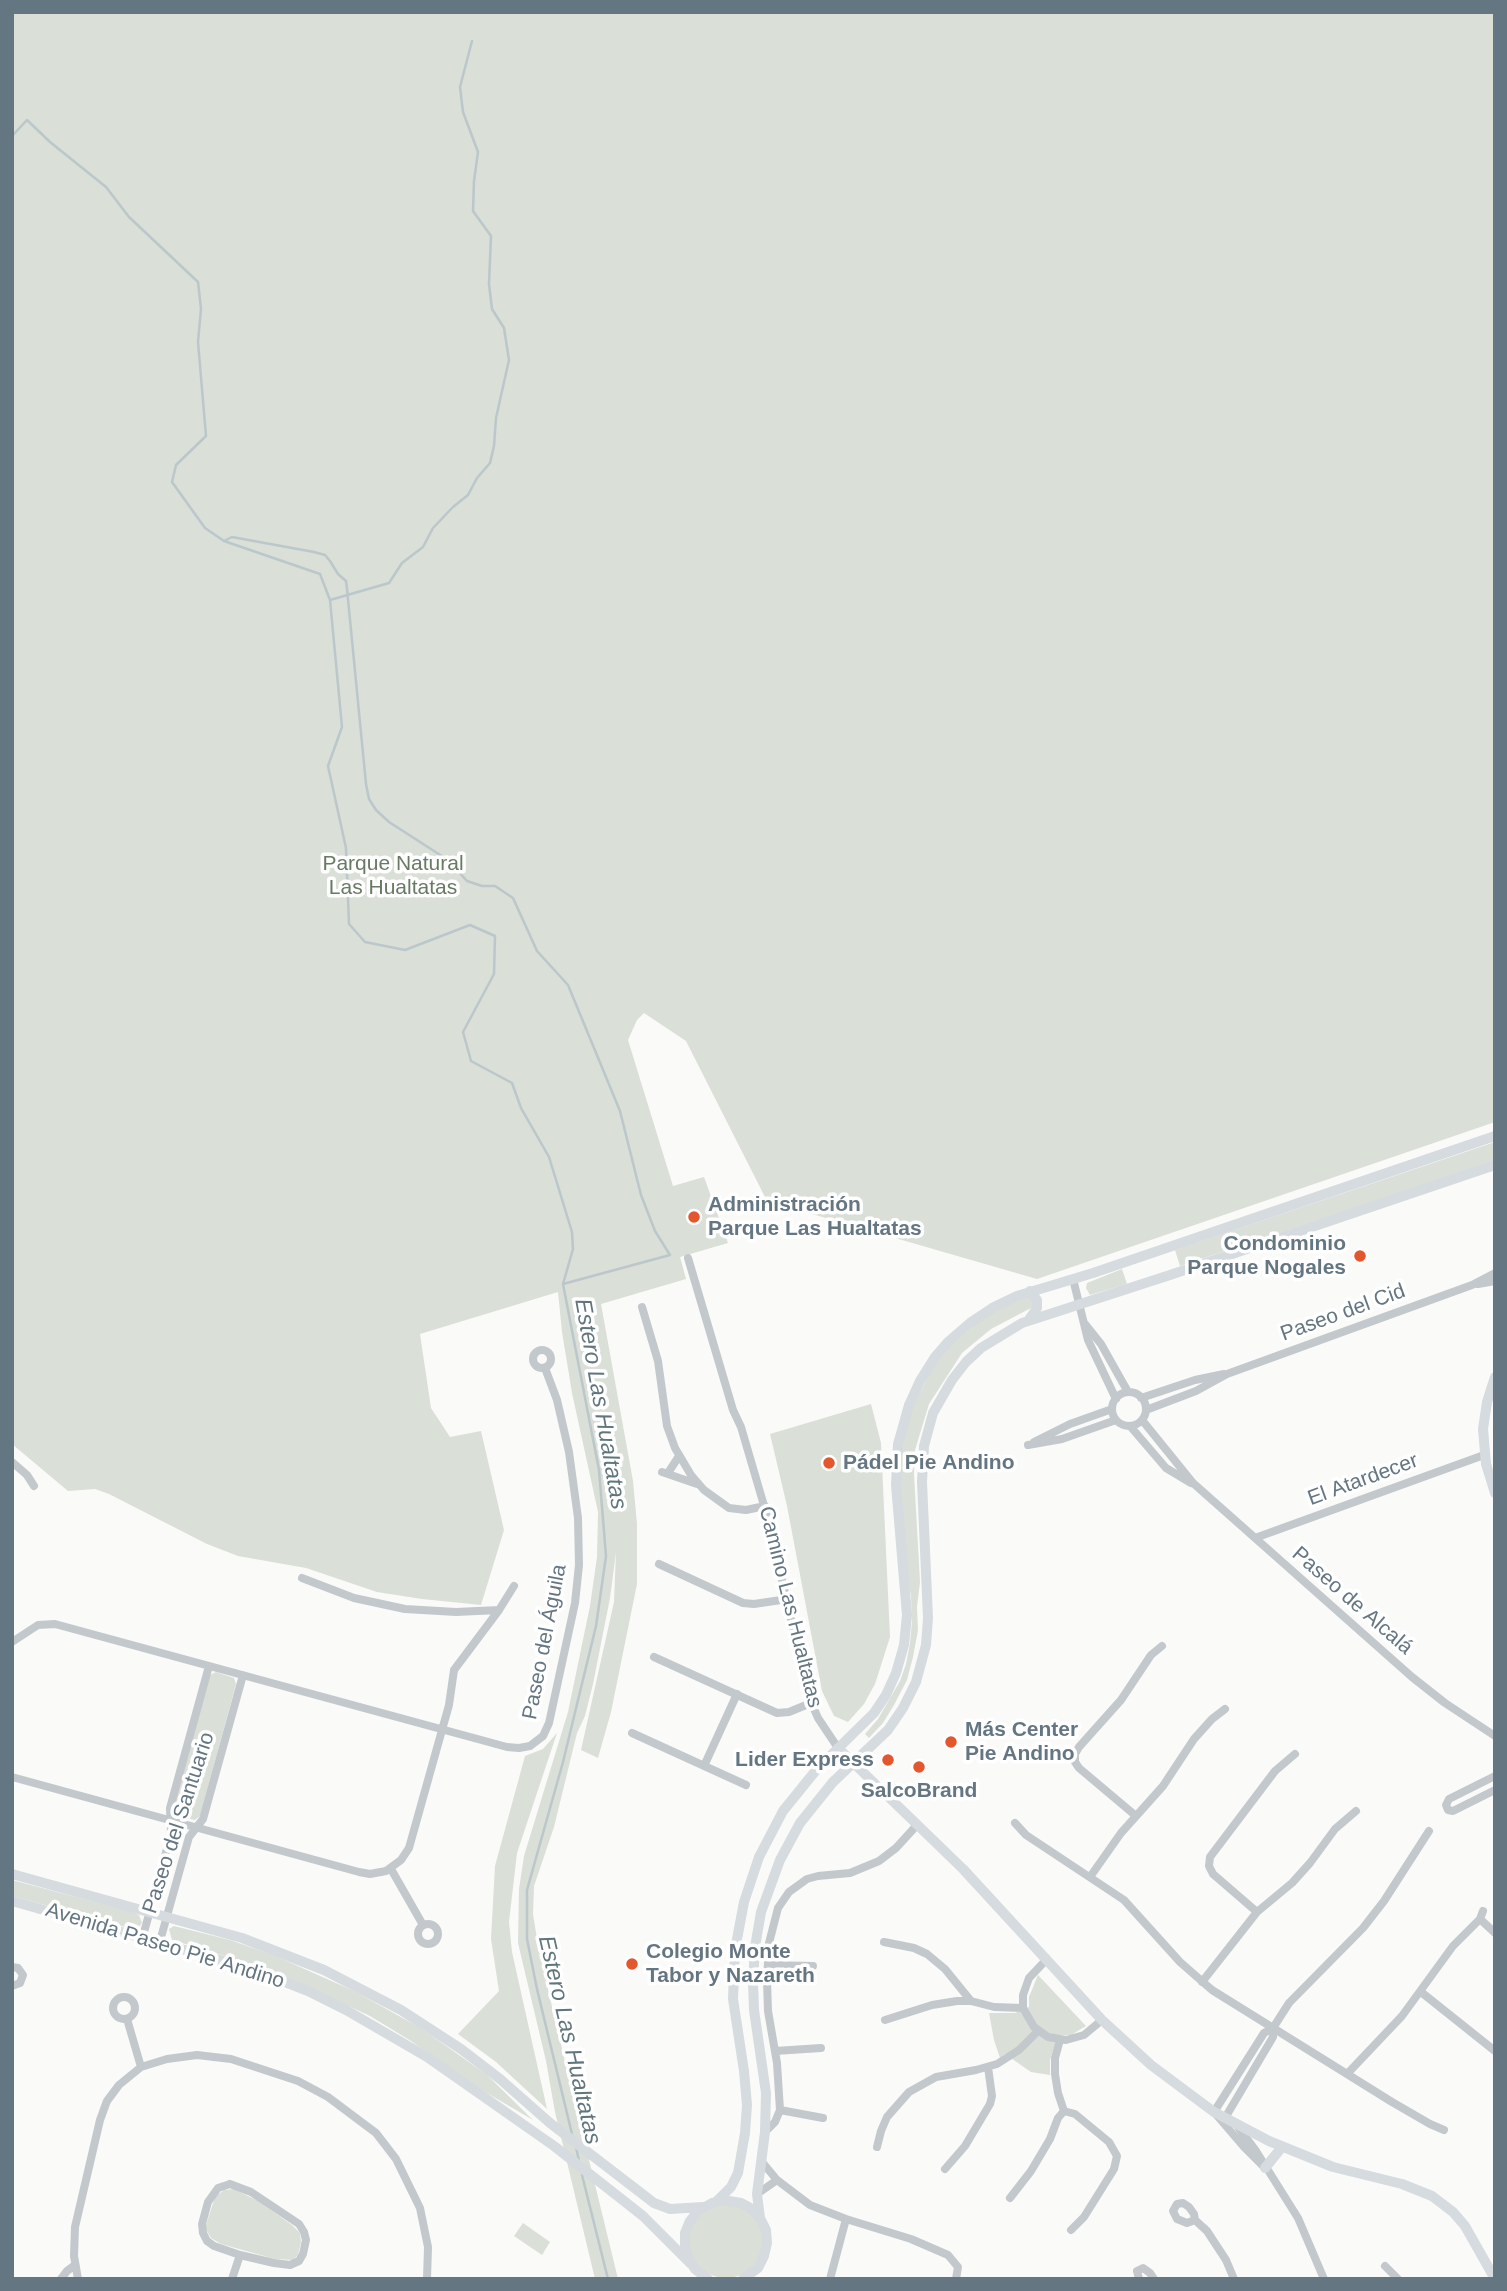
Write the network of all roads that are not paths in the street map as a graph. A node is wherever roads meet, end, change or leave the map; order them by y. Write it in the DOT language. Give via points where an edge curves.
graph roads {
  1 [pos="1495,1136"];
  2 [pos="1495,1165"];
  3 [pos="688,1258"];
  4 [pos="1495,1273"];
  5 [pos="1073,1279"];
  6 [pos="1495,1281"];
  7 [pos="1472,1285"];
  8 [pos="1030,1291"];
  9 [pos="1080,1305"];
  10 [pos="642,1307"];
  11 [pos="1028,1321"];
  12 [pos="1085,1324"];
  13 [pos="545,1368"];
  14 [pos="1227,1374"];
  15 [pos="1495,1377"];
  16 [pos="1128,1392"];
  17 [pos="1141,1398"];
  18 [pos="1115,1399"];
  19 [pos="1112,1409"];
  20 [pos="1146,1410"];
  21 [pos="1116,1420"];
  22 [pos="1142,1420"];
  23 [pos="1130,1426"];
  24 [pos="1484,1455"];
  25 [pos="679,1456"];
  26 [pos="12,1462"];
  27 [pos="1193,1483"];
  28 [pos="697,1484"];
  29 [pos="34,1486"];
  30 [pos="1495,1493"];
  31 [pos="765,1506"];
  32 [pos="1255,1538"];
  33 [pos="659,1564"];
  34 [pos="302,1578"];
  35 [pos="514,1586"];
  36 [pos="788,1599"];
  37 [pos="499,1610"];
  38 [pos="12,1642"];
  39 [pos="1162,1646"];
  40 [pos="654,1657"];
  41 [pos="209,1666"];
  42 [pos="243,1675"];
  43 [pos="737,1695"];
  44 [pos="811,1703"];
  45 [pos="1225,1709"];
  46 [pos="442,1729"];
  47 [pos="632,1733"];
  48 [pos="1495,1736"];
  49 [pos="838,1748"];
  50 [pos="1295,1754"];
  51 [pos="853,1763"];
  52 [pos="704,1766"];
  53 [pos="1495,1776"];
  54 [pos="12,1777"];
  55 [pos="746,1785"];
  56 [pos="1495,1790"];
  57 [pos="1356,1811"];
  58 [pos="1136,1816"];
  59 [pos="170,1820"];
  60 [pos="1015,1823"];
  61 [pos="917,1825"];
  62 [pos="196,1827"];
  63 [pos="1429,1830"];
  64 [pos="391,1869"];
  65 [pos="12,1874"];
  66 [pos="1090,1877"];
  67 [pos="12,1901"];
  68 [pos="149,1912"];
  69 [pos="1257,1912"];
  70 [pos="167,1917"];
  71 [pos="423,1925"];
  72 [pos="1495,1933"];
  73 [pos="143,1936"];
  74 [pos="160,1941"];
  75 [pos="884,1942"];
  76 [pos="1047,1959"];
  77 [pos="768,1965"];
  78 [pos="12,1966"];
  79 [pos="813,1966"];
  80 [pos="1202,1982"];
  81 [pos="12,1986"];
  82 [pos="1421,1992"];
  83 [pos="971,2001"];
  84 [pos="1023,2008"];
  85 [pos="127,2019"];
  86 [pos="885,2020"];
  87 [pos="1102,2020"];
  88 [pos="1273,2028"];
  89 [pos="1038,2031"];
  90 [pos="1060,2040"];
  91 [pos="821,2048"];
  92 [pos="775,2051"];
  93 [pos="1495,2051"];
  94 [pos="1250,2054"];
  95 [pos="1261,2060"];
  96 [pos="141,2067"];
  97 [pos="988,2067"];
  98 [pos="1348,2073"];
  99 [pos="780,2110"];
  100 [pos="1064,2111"];
  101 [pos="1214,2112"];
  102 [pos="823,2118"];
  103 [pos="1224,2118"];
  104 [pos="1235,2124"];
  105 [pos="1444,2130"];
  106 [pos="765,2132"];
  107 [pos="877,2147"];
  108 [pos="1282,2147"];
  109 [pos="762,2162"];
  110 [pos="1265,2168"];
  111 [pos="945,2169"];
  112 [pos="777,2180"];
  113 [pos="757,2194"];
  114 [pos="1010,2198"];
  115 [pos="717,2201"];
  116 [pos="703,2207"];
  117 [pos="760,2218"];
  118 [pos="846,2220"];
  119 [pos="1195,2220"];
  120 [pos="1071,2230"];
  121 [pos="240,2255"];
  122 [pos="762,2262"];
  123 [pos="691,2264"];
  124 [pos="75,2265"];
  125 [pos="1385,2266"];
  126 [pos="1494,2277"];
  127 [pos="61,2279"];
  128 [pos="78,2279"];
  129 [pos="232,2279"];
  130 [pos="427,2279"];
  131 [pos="708,2279"];
  132 [pos="743,2279"];
  133 [pos="760,2279"];
  134 [pos="830,2279"];
  135 [pos="956,2279"];
  136 [pos="1139,2279"];
  137 [pos="1154,2279"];
  138 [pos="1234,2279"];
  139 [pos="1324,2279"];
  140 [pos="1398,2279"];
  1 -- 5 [label="street"];
  2 -- 9 [label="street"];
  3 -- 31 [label="street, Camino Las Hualtatas"];
  4 -- 7 [label="street, Paseo del Cid"];
  5 -- 8 [label="street"];
  5 -- 9 [label="street"];
  6 -- 7 [label="street, Paseo del Cid"];
  7 -- 14 [label="street, Paseo del Cid"];
  8 -- 11 [label="street" via="1037,1308"];
  8 -- 49 [label="street" via="994,1307 955,1336 930,1364 909,1405 896,1472 906,1604 904,1645 897,1674 881,1704"];
  9 -- 11 [label="street"];
  9 -- 12 [label="street"];
  10 -- 25 [label="street" via="658,1362 667,1426"];
  11 -- 51 [label="street" via="998,1336 965,1362 933,1413 922,1463 928,1579 924,1655 899,1715"];
  12 -- 16 [label="street"];
  12 -- 18 [label="street"];
  13 -- 46 [label="street, Paseo del Águila" via="558,1400 569,1452 580,1549 575,1603 549,1723 539,1740 519,1748"];
  14 -- 17 [label="street, Paseo del Cid"];
  14 -- 20 [label="street, Paseo del Cid"];
  15 -- 24 [label="street" via="1484,1416"];
  16 -- 17 [label="street"];
  16 -- 18 [label="street"];
  17 -- 20 [label="street"];
  18 -- 19 [label="street"];
  19 -- 21 [label="street"];
  19 -- 21 [label="street" via="1028,1446"];
  20 -- 22 [label="street"];
  21 -- 23 [label="street"];
  22 -- 23 [label="street"];
  22 -- 27 [label="street, Paseo de Alcalá"];
  23 -- 27 [label="street, Paseo de Alcalá" via="1166,1468"];
  24 -- 30 [label="street"];
  24 -- 32 [label="street, El Atardecer"];
  25 -- 28 [label="street"];
  25 -- 28 [label="street" via="665,1473"];
  26 -- 29 [label="street"];
  27 -- 32 [label="street, Paseo de Alcalá"];
  28 -- 31 [label="street" via="729,1508"];
  31 -- 36 [label="street, Camino Las Hualtatas"];
  32 -- 48 [label="street, Paseo de Alcalá" via="1429,1690"];
  33 -- 36 [label="street" via="743,1603"];
  34 -- 37 [label="street" via="354,1598 405,1609"];
  35 -- 37 [label="street, Paseo del Águila"];
  36 -- 44 [label="street, Camino Las Hualtatas"];
  37 -- 46 [label="street, Paseo del Águila" via="456,1665"];
  38 -- 41 [label="street, Paseo del Águila" via="38,1625 51,1623"];
  39 -- 58 [label="street" via="1075,1754 1079,1768"];
  40 -- 43 [label="street"];
  41 -- 42 [label="street, Paseo del Águila"];
  41 -- 59 [label="street, Paseo del Santuario"];
  42 -- 46 [label="street, Paseo del Águila"];
  42 -- 62 [label="street, Paseo del Santuario" via="203,1819"];
  43 -- 44 [label="street" via="781,1713"];
  43 -- 52 [label="street"];
  44 -- 49 [label="street, Camino Las Hualtatas"];
  45 -- 58 [label="street" via="1194,1739 1163,1786"];
  46 -- 64 [label="street, Paseo del Águila" via="409,1848"];
  47 -- 52 [label="street"];
  49 -- 51 [label="street, Camino Las Hualtatas"];
  49 -- 115 [label="street" via="805,1782 773,1827 744,1902 733,1990 747,2105 745,2133 738,2173"];
  50 -- 69 [label="street" via="1275,1771 1210,1857 1213,1874"];
  51 -- 61 [label="street, Camino Las Hualtatas"];
  51 -- 106 [label="street" via="796,1829 761,1912 752,1983 765,2081"];
  52 -- 55 [label="street"];
  53 -- 56 [label="street" via="1449,1799 1446,1808 1455,1810"];
  54 -- 59 [label="street"];
  57 -- 69 [label="street" via="1335,1829 1292,1883"];
  58 -- 66 [label="street"];
  59 -- 62 [label="street"];
  59 -- 68 [label="street, Paseo del Santuario" via="171,1834"];
  60 -- 66 [label="street"];
  61 -- 76 [label="street, Camino Las Hualtatas"];
  61 -- 77 [label="street" via="896,1848 870,1866 813,1877 789,1892 774,1920"];
  62 -- 64 [label="street" via="365,1873"];
  62 -- 70 [label="street, Paseo del Santuario" via="189,1837"];
  63 -- 88 [label="street" via="1368,1922 1289,2003"];
  64 -- 71 [label="street"];
  65 -- 68 [label="street, Avenida Paseo Pie Andino"];
  66 -- 80 [label="street" via="1130,1906"];
  67 -- 73 [label="street, Avenida Paseo Pie Andino"];
  68 -- 70 [label="street, Avenida Paseo Pie Andino"];
  68 -- 73 [label="street, Paseo del Santuario"];
  69 -- 80 [label="street"];
  70 -- 74 [label="street, Paseo del Santuario"];
  70 -- 116 [label="street, Avenida Paseo Pie Andino" via="276,1950 367,1992 461,2049 658,2205"];
  72 -- 82 [label="street" via="1481,1915"];
  73 -- 74 [label="street, Avenida Paseo Pie Andino"];
  74 -- 123 [label="street, Avenida Paseo Pie Andino" via="308,1991 427,2057 603,2184"];
  75 -- 83 [label="street" via="914,1948 932,1958"];
  76 -- 84 [label="street" via="1026,1983"];
  76 -- 87 [label="street, Camino Las Hualtatas"];
  77 -- 79 [label="street"];
  77 -- 92 [label="street" via="768,2011"];
  78 -- 81 [label="street" via="21,1970 23,1978"];
  80 -- 88 [label="street"];
  82 -- 93 [label="street"];
  82 -- 98 [label="street"];
  83 -- 84 [label="street"];
  83 -- 86 [label="street" via="932,2005"];
  84 -- 89 [label="street"];
  85 -- 96 [label="street"];
  87 -- 90 [label="street" via="1084,2035"];
  87 -- 101 [label="street, Camino Las Hualtatas" via="1151,2065"];
  88 -- 94 [label="street"];
  88 -- 95 [label="street"];
  88 -- 98 [label="street"];
  89 -- 90 [label="street"];
  89 -- 97 [label="street" via="1013,2054"];
  90 -- 100 [label="street" via="1055,2074"];
  91 -- 92 [label="street"];
  92 -- 99 [label="street"];
  94 -- 95 [label="street"];
  94 -- 101 [label="street"];
  95 -- 103 [label="street"];
  96 -- 124 [label="street" via="119,2085 103,2110 75,2227"];
  96 -- 130 [label="street" via="187,2055 231,2059 298,2081 352,2113 390,2150 415,2195 427,2237"];
  97 -- 107 [label="street" via="936,2077 909,2092 887,2117"];
  97 -- 111 [label="street" via="990,2104"];
  98 -- 105 [label="street"];
  99 -- 102 [label="street"];
  99 -- 106 [label="street"];
  100 -- 114 [label="street" via="1031,2171"];
  100 -- 120 [label="street" via="1075,2114 1109,2142 1117,2156 1114,2169"];
  101 -- 103 [label="street, Camino Las Hualtatas"];
  101 -- 110 [label="street"];
  103 -- 104 [label="street, Camino Las Hualtatas"];
  104 -- 108 [label="street, Camino Las Hualtatas"];
  104 -- 110 [label="street"];
  106 -- 109 [label="street"];
  108 -- 110 [label="street"];
  108 -- 126 [label="street, Camino Las Hualtatas" via="1432,2196 1465,2226"];
  109 -- 112 [label="street"];
  109 -- 113 [label="street"];
  110 -- 139 [label="street" via="1298,2218"];
  112 -- 113 [label="street"];
  112 -- 118 [label="street" via="803,2201"];
  113 -- 117 [label="street"];
  115 -- 116 [label="street"];
  115 -- 117 [label="street" via="741,2203"];
  116 -- 123 [label="street" via="685,2234"];
  117 -- 122 [label="street" via="767,2236"];
  118 -- 134 [label="street"];
  118 -- 135 [label="street" via="901,2235 948,2255 958,2267"];
  119 -- 138 [label="street" via="1211,2236"];
  121 -- 121 [label="street" via="293,2264 303,2254 306,2236 295,2220 272,2205 241,2187 227,2185 209,2198 202,2229 212,2245"];
  121 -- 129 [label="street"];
  122 -- 132 [label="street"];
  122 -- 133 [label="street"];
  123 -- 131 [label="street, Avenida Paseo Pie Andino"];
  124 -- 127 [label="street"];
  124 -- 128 [label="street"];
  125 -- 140 [label="street"];
  136 -- 137 [label="street" via="1137,2271 1143,2268"];
}
